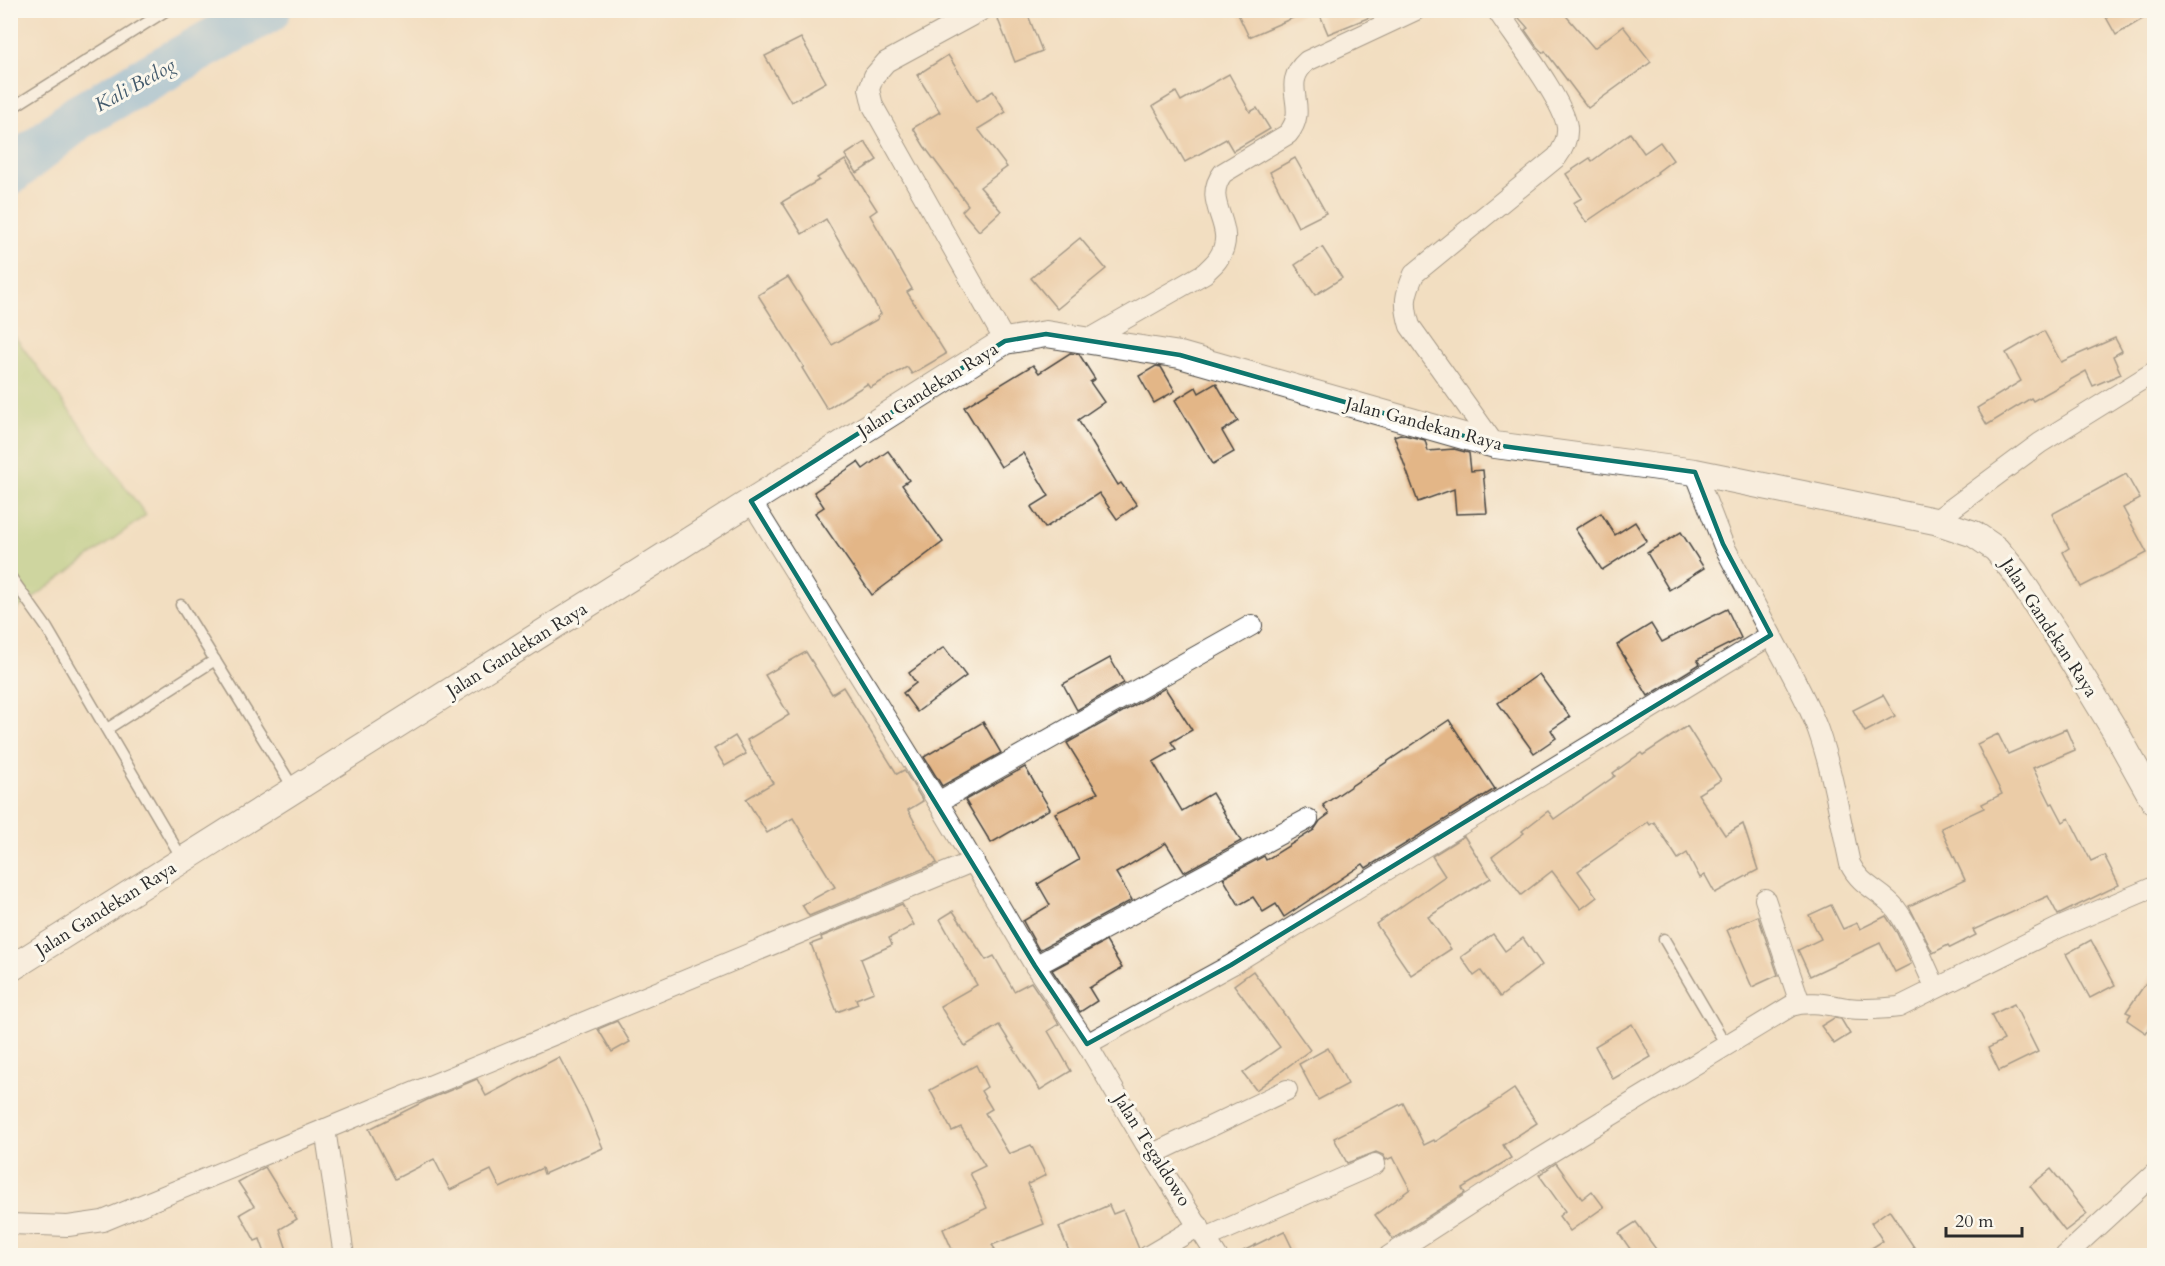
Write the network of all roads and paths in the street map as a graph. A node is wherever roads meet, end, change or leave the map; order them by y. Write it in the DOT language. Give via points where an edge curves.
graph roads {
  1 [pos="167,10"];
  2 [pos="982,10"];
  3 [pos="1416,10"];
  4 [pos="1497,10"];
  5 [pos="10,109"];
  6 [pos="1088,340"];
  7 [pos="1005,342"];
  8 [pos="2154,372"];
  9 [pos="1495,445"];
  10 [pos="1695,472"];
  11 [pos="751,501"];
  12 [pos="1935,521"];
  13 [pos="10,576"];
  14 [pos="180,606"];
  15 [pos="1252,625"];
  16 [pos="1771,635"];
  17 [pos="215,660"];
  18 [pos="107,729"];
  19 [pos="295,790"];
  20 [pos="2154,801"];
  21 [pos="938,802"];
  22 [pos="1308,819"];
  23 [pos="184,861"];
  24 [pos="974,861"];
  25 [pos="2154,887"];
  26 [pos="1765,899"];
  27 [pos="1664,939"];
  28 [pos="1035,966"];
  29 [pos="10,969"];
  30 [pos="1936,988"];
  31 [pos="1800,1003"];
  32 [pos="1087,1044"];
  33 [pos="1726,1045"];
  34 [pos="1287,1090"];
  35 [pos="325,1129"];
  36 [pos="1153,1154"];
  37 [pos="1375,1164"];
  38 [pos="2154,1174"];
  39 [pos="10,1224"];
  40 [pos="1203,1232"];
  41 [pos="344,1256"];
  42 [pos="1148,1256"];
  43 [pos="1216,1256"];
  44 [pos="1389,1256"];
  45 [pos="2065,1256"];
  1 -- 5 [label="lane"];
  2 -- 7 [label="street" via="886,62 869,89 873,106"];
  3 -- 6 [label="street" via="1300,66 1293,84 1298,116 1294,126 1288,134 1223,173 1217,181 1214,192 1226,242 1219,258 1205,273"];
  4 -- 9 [label="street" via="1559,104 1567,127 1566,140 1557,157 1414,274 1405,294 1410,326"];
  6 -- 7 [label="street, Jalan Gandekan Raya" via="1046,334"];
  6 -- 9 [label="street, Jalan Gandekan Raya" via="1180,355"];
  7 -- 11 [label="street, Jalan Gandekan Raya"];
  8 -- 12 [label="street" via="2040,443"];
  9 -- 10 [label="street, Jalan Gandekan Raya"];
  10 -- 12 [label="street, Jalan Gandekan Raya"];
  10 -- 16 [label="street" via="1724,544"];
  11 -- 19 [label="street, Jalan Gandekan Raya"];
  11 -- 21 [label="street, Jalan Tegaldowo"];
  12 -- 20 [label="street, Jalan Gandekan Raya" via="1974,534 1996,549 2015,572 2060,639"];
  13 -- 18 [label="lane" via="47,628"];
  14 -- 17 [label="lane"];
  15 -- 21 [label="street"];
  16 -- 30 [label="street" via="1817,729 1850,864 1864,884 1895,908"];
  16 -- 32 [label="street" via="1231,965"];
  17 -- 18 [label="lane"];
  17 -- 19 [label="lane"];
  18 -- 23 [label="lane"];
  19 -- 23 [label="street, Jalan Gandekan Raya"];
  21 -- 24 [label="street, Jalan Tegaldowo"];
  22 -- 28 [label="street"];
  23 -- 29 [label="street, Jalan Gandekan Raya"];
  24 -- 28 [label="street, Jalan Tegaldowo"];
  24 -- 35 [label="street"];
  25 -- 30 [label="street" via="2058,928"];
  26 -- 31 [label="street"];
  27 -- 33 [label="lane"];
  28 -- 32 [label="street, Jalan Tegaldowo"];
  30 -- 31 [label="street" via="1899,1007 1877,1010"];
  31 -- 33 [label="street"];
  32 -- 36 [label="street, Jalan Tegaldowo"];
  33 -- 44 [label="street"];
  34 -- 36 [label="street"];
  35 -- 39 [label="street" via="103,1221 69,1226"];
  35 -- 41 [label="street"];
  36 -- 40 [label="street, Jalan Tegaldowo"];
  37 -- 40 [label="street"];
  38 -- 45 [label="street"];
  40 -- 42 [label="street"];
  40 -- 43 [label="street, Jalan Tegaldowo"];
}
